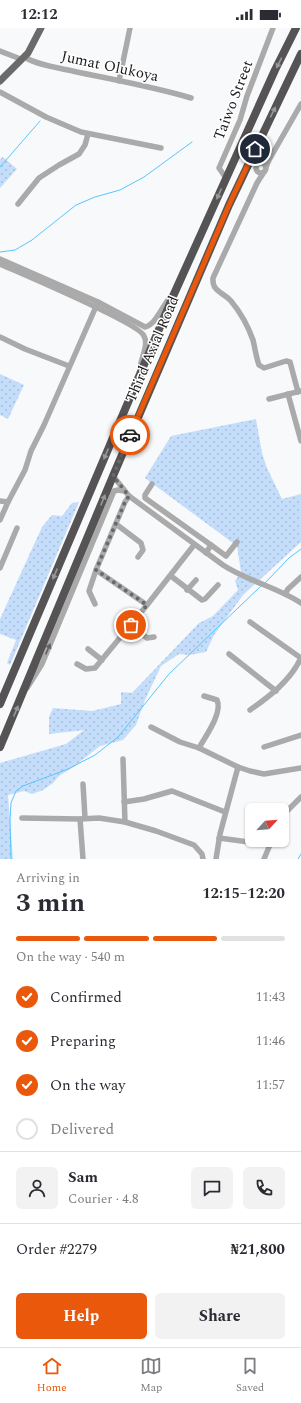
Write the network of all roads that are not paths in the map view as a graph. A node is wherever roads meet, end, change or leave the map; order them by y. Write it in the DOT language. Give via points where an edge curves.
graph roads {
  1 [pos="36,28"];
  2 [pos="41,28"];
  3 [pos="130,28"];
  4 [pos="273,28"];
  5 [pos="296,28"];
  6 [pos="0,51"];
  7 [pos="301,54"];
  8 [pos="21,58"];
  9 [pos="0,76"];
  10 [pos="0,81"];
  11 [pos="119,81"];
  12 [pos="0,92"];
  13 [pos="191,98"];
  14 [pos="301,104"];
  15 [pos="88,134"];
  16 [pos="161,148"];
  17 [pos="250,160"];
  18 [pos="261,168"];
  19 [pos="245,171"];
  20 [pos="226,178"];
  21 [pos="18,204"];
  22 [pos="0,259"];
  23 [pos="0,264"];
  24 [pos="174,294"];
  25 [pos="97,305"];
  26 [pos="0,337"];
  27 [pos="69,366"];
  28 [pos="139,376"];
  29 [pos="300,391"];
  30 [pos="288,394"];
  31 [pos="269,400"];
  32 [pos="301,441"];
  33 [pos="113,476"];
  34 [pos="152,484"];
  35 [pos="124,490"];
  36 [pos="129,496"];
  37 [pos="0,500"];
  38 [pos="8,502"];
  39 [pos="0,520"];
  40 [pos="116,524"];
  41 [pos="17,528"];
  42 [pos="237,542"];
  43 [pos="194,545"];
  44 [pos="211,545"];
  45 [pos="206,553"];
  46 [pos="138,557"];
  47 [pos="0,568"];
  48 [pos="96,570"];
  49 [pos="170,576"];
  50 [pos="301,577"];
  51 [pos="196,580"];
  52 [pos="218,585"];
  53 [pos="188,590"];
  54 [pos="286,595"];
  55 [pos="301,603"];
  56 [pos="96,604"];
  57 [pos="147,605"];
  58 [pos="301,607"];
  59 [pos="250,622"];
  60 [pos="131,625"];
  61 [pos="154,637"];
  62 [pos="88,649"];
  63 [pos="229,654"];
  64 [pos="301,658"];
  65 [pos="102,660"];
  66 [pos="77,664"];
  67 [pos="4,685"];
  68 [pos="276,691"];
  69 [pos="22,695"];
  70 [pos="204,696"];
  71 [pos="0,704"];
  72 [pos="250,710"];
  73 [pos="151,727"];
  74 [pos="301,735"];
  75 [pos="0,747"];
  76 [pos="264,747"];
  77 [pos="199,748"];
  78 [pos="123,759"];
  79 [pos="238,767"];
  80 [pos="301,768"];
  81 [pos="83,784"];
  82 [pos="301,796"];
  83 [pos="124,802"];
  84 [pos="289,809"];
  85 [pos="225,812"];
  86 [pos="22,818"];
  87 [pos="82,819"];
  88 [pos="125,822"];
  89 [pos="219,838"];
  90 [pos="245,840"];
  91 [pos="269,847"];
  92 [pos="83,859"];
  93 [pos="203,859"];
  94 [pos="216,859"];
  95 [pos="264,859"];
  1 -- 8 [label="main road"];
  2 -- 8 [label="main road" via="33,45"];
  3 -- 11 [label="street"];
  4 -- 20 [label="street, Taiwo Street" via="220,168"];
  5 -- 20 [label="highway, Third Axial Road, one-way"];
  6 -- 8 [label="street, Jumat Olukoya"];
  17 -- 7 [label="highway, Third Axial Road, one-way"];
  8 -- 9 [label="main road"];
  8 -- 10 [label="main road"];
  8 -- 11 [label="street, Jumat Olukoya"];
  11 -- 13 [label="street, Jumat Olukoya" via="166,90"];
  12 -- 15 [label="street" via="46,117"];
  14 -- 18 [label="street" via="269,160"];
  15 -- 16 [label="street"];
  15 -- 21 [label="street" via="86,145 79,154 39,178"];
  17 -- 18 [label="street"];
  17 -- 19 [label="highway, Third Axial Road"];
  18 -- 19 [label="street"];
  18 -- 29 [label="street" via="257,183 213,278 213,284 230,300 245,322 253,340 259,365 264,368 286,361 292,363"];
  19 -- 33 [label="highway, Third Axial Road"];
  20 -- 24 [label="highway, Third Axial Road, one-way"];
  22 -- 25 [label="street"];
  23 -- 25 [label="street"];
  24 -- 25 [label="street" via="166,301 154,322 145,327"];
  24 -- 28 [label="highway, Third Axial Road"];
  25 -- 27 [label="street"];
  25 -- 28 [label="street" via="142,331 146,342"];
  26 -- 27 [label="street"];
  27 -- 38 [label="street" via="25,470"];
  28 -- 67 [label="highway, Third Axial Road, one-way"];
  29 -- 30 [label="street"];
  30 -- 31 [label="street"];
  30 -- 32 [label="street"];
  33 -- 35 [label="street"];
  69 -- 33 [label="highway, Third Axial Road, one-way"];
  34 -- 44 [label="street" via="145,498"];
  35 -- 36 [label="street"];
  69 -- 35 [label="street, one-way" via="42,664 114,492"];
  36 -- 40 [label="street"];
  36 -- 43 [label="street"];
  37 -- 38 [label="street"];
  38 -- 39 [label="street"];
  40 -- 46 [label="street" via="141,543 143,550"];
  40 -- 48 [label="street"];
  41 -- 47 [label="street"];
  42 -- 44 [label="street" via="226,556"];
  43 -- 45 [label="street"];
  43 -- 49 [label="street"];
  44 -- 45 [label="street"];
  45 -- 54 [label="street" via="230,569"];
  48 -- 56 [label="street" via="89,591"];
  48 -- 57 [label="street"];
  49 -- 53 [label="street"];
  49 -- 57 [label="street"];
  50 -- 54 [label="street" via="288,589"];
  51 -- 53 [label="street"];
  52 -- 53 [label="street" via="202,600"];
  54 -- 55 [label="street"];
  54 -- 58 [label="street"];
  57 -- 60 [label="street"];
  59 -- 64 [label="street"];
  60 -- 61 [label="street" via="147,638"];
  60 -- 65 [label="street"];
  62 -- 65 [label="street"];
  63 -- 68 [label="street"];
  64 -- 68 [label="street"];
  65 -- 66 [label="street" via="91,669"];
  67 -- 71 [label="highway, Third Axial Road"];
  68 -- 72 [label="street"];
  75 -- 69 [label="highway, Third Axial Road, one-way"];
  70 -- 77 [label="street" via="217,700 218,703 215,720"];
  73 -- 77 [label="street" via="180,742"];
  74 -- 76 [label="street"];
  77 -- 79 [label="street"];
  78 -- 83 [label="street"];
  79 -- 80 [label="street" via="264,774"];
  79 -- 85 [label="street"];
  81 -- 87 [label="street"];
  82 -- 84 [label="street"];
  83 -- 85 [label="street" via="172,791"];
  83 -- 88 [label="street"];
  85 -- 89 [label="street"];
  86 -- 87 [label="street"];
  87 -- 88 [label="street" via="99,818"];
  87 -- 92 [label="street"];
  88 -- 93 [label="street" via="194,845"];
  89 -- 90 [label="street"];
  89 -- 94 [label="street"];
  91 -- 95 [label="street"];
}
